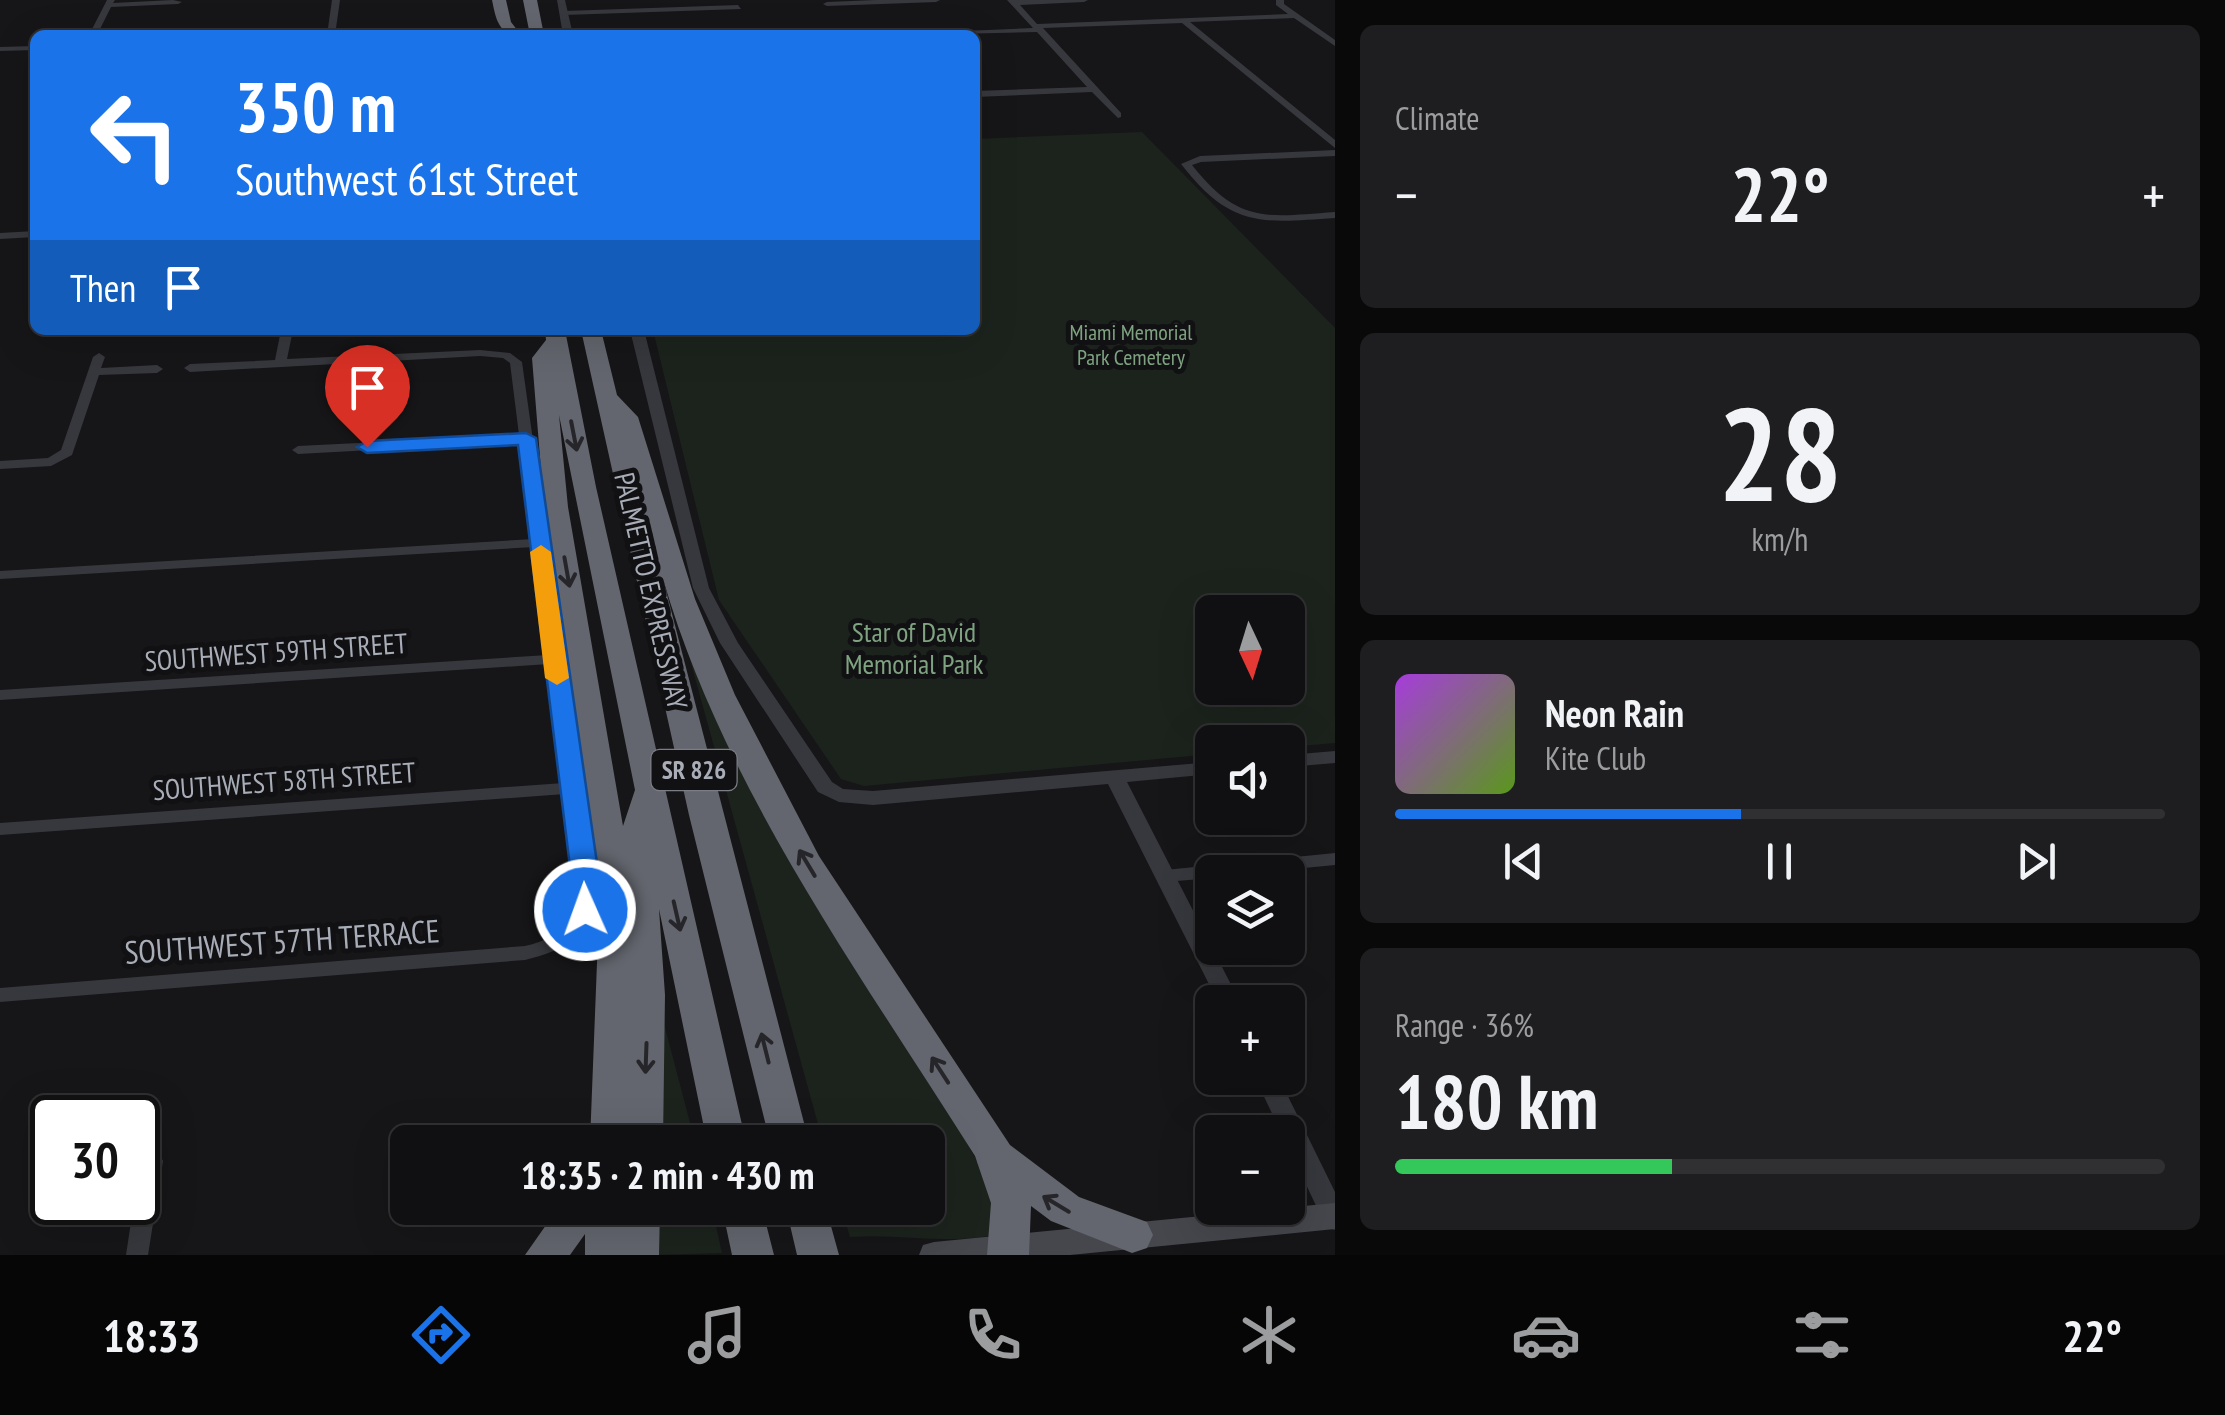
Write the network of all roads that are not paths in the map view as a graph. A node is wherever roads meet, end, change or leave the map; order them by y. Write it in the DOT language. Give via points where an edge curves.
graph roads {
  1 [pos="336,0"];
  2 [pos="499,0"];
  3 [pos="511,0"];
  4 [pos="561,0"];
  5 [pos="936,0"];
  6 [pos="1084,0"];
  7 [pos="1280,0"];
  8 [pos="1013,1"];
  9 [pos="110,2"];
  10 [pos="178,2"];
  11 [pos="534,3"];
  12 [pos="827,4"];
  13 [pos="738,7"];
  14 [pos="564,13"];
  15 [pos="1294,16"];
  16 [pos="1183,20"];
  17 [pos="1039,28"];
  18 [pos="96,30"];
  19 [pos="332,30"];
  20 [pos="511,30"];
  21 [pos="515,30"];
  22 [pos="536,30"];
  23 [pos="567,30"];
  24 [pos="980,31"];
  25 [pos="1335,44"];
  26 [pos="30,48"];
  27 [pos="0,49"];
  28 [pos="1093,89"];
  29 [pos="980,94"];
  30 [pos="1118,115"];
  31 [pos="1335,149"];
  32 [pos="1335,215"];
  33 [pos="30,234"];
  34 [pos="0,236"];
  35 [pos="286,335"];
  36 [pos="556,335"];
  37 [pos="592,335"];
  38 [pos="638,335"];
  39 [pos="99,357"];
  40 [pos="280,363"];
  41 [pos="190,368"];
  42 [pos="157,369"];
  43 [pos="96,372"];
  44 [pos="605,395"];
  45 [pos="526,438"];
  46 [pos="298,450"];
  47 [pos="0,465"];
  48 [pos="539,543"];
  49 [pos="0,576"];
  50 [pos="554,659"];
  51 [pos="1,698"];
  52 [pos="1335,757"];
  53 [pos="1305,760"];
  54 [pos="1195,770"];
  55 [pos="1115,777"];
  56 [pos="648,786"];
  57 [pos="573,788"];
  58 [pos="0,829"];
  59 [pos="1335,858"];
  60 [pos="1166,876"];
  61 [pos="1221,985"];
  62 [pos="0,994"];
  63 [pos="1274,1095"];
  64 [pos="610,1125"];
  65 [pos="643,1125"];
  66 [pos="724,1125"];
  67 [pos="785,1125"];
  68 [pos="993,1151"];
  69 [pos="1335,1217"];
  70 [pos="142,1225"];
  71 [pos="568,1225"];
  72 [pos="1132,1235"];
  73 [pos="1008,1252"];
  74 [pos="137,1255"];
  75 [pos="546,1255"];
  76 [pos="934,1255"];
  1 -- 19 [label="street"];
  2 -- 20 [label="highway"];
  3 -- 21 [label="highway"];
  4 -- 14 [label="street"];
  5 -- 12 [label="street"];
  6 -- 8 [label="street"];
  7 -- 15 [label="street"];
  8 -- 17 [label="street"];
  9 -- 10 [label="street"];
  9 -- 18 [label="street"];
  11 -- 22 [label="highway"];
  13 -- 14 [label="street"];
  14 -- 23 [label="street"];
  15 -- 16 [label="street"];
  15 -- 25 [label="street"];
  16 -- 17 [label="street"];
  16 -- 31 [label="street"];
  17 -- 24 [label="street"];
  17 -- 28 [label="street"];
  26 -- 27 [label="street"];
  28 -- 29 [label="street"];
  28 -- 30 [label="street"];
  31 -- 32 [label="street" via="1186,164 1240,216"];
  33 -- 34 [label="street"];
  35 -- 40 [label="street"];
  36 -- 56 [label="highway, PALMETTO EXPRESSWAY / SR 826, one-way"];
  36 -- 64 [label="highway, one-way" via="543,358 550,459 617,886"];
  37 -- 44 [label="highway, PALMETTO EXPRESSWAY / SR 826"];
  38 -- 55 [label="street" via="701,588 728,644 815,777 832,792 873,798"];
  39 -- 43 [label="street"];
  40 -- 41 [label="street"];
  40 -- 45 [label="street" via="506,355 517,364"];
  42 -- 43 [label="street"];
  43 -- 47 [label="street" via="64,456"];
  67 -- 44 [label="highway, PALMETTO EXPRESSWAY / SR 826, one-way"];
  68 -- 44 [label="highway, one-way" via="757,774 691,624 627,417"];
  45 -- 46 [label="street"];
  45 -- 48 [label="street"];
  48 -- 49 [label="street"];
  48 -- 50 [label="street"];
  50 -- 51 [label="street, SOUTHWEST 59TH STREET"];
  50 -- 57 [label="street"];
  52 -- 53 [label="street"];
  54 -- 55 [label="street"];
  55 -- 60 [label="street"];
  56 -- 65 [label="highway, one-way" via="638,832 647,995"];
  56 -- 66 [label="highway, PALMETTO EXPRESSWAY / SR 826, one-way"];
  57 -- 58 [label="street, SOUTHWEST 58TH STREET"];
  57 -- 62 [label="street, SOUTHWEST 57TH TERRACE" via="587,898 566,938 513,954"];
  59 -- 60 [label="street"];
  60 -- 61 [label="street"];
  63 -- 69 [label="street"];
  72 -- 68 [label="highway, one-way" via="1047,1198"];
  68 -- 73 [label="highway" via="1012,1203"];
  69 -- 72 [label="main road"];
  70 -- 74 [label="street"];
  71 -- 75 [label="highway"];
  72 -- 73 [label="main road"];
  73 -- 76 [label="main road"];
}
